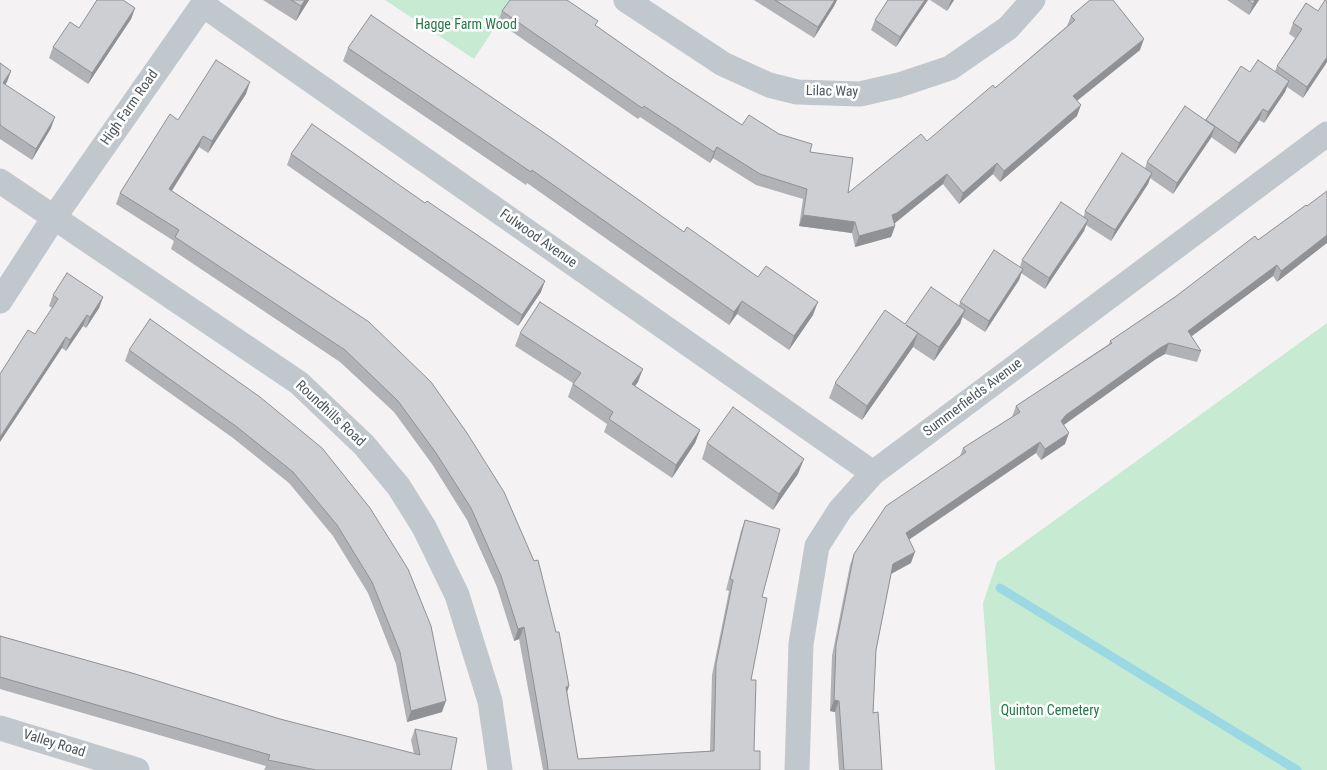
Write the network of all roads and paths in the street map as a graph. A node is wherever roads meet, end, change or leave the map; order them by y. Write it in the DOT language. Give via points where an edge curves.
graph roads {
  1 [pos="626,0"];
  2 [pos="1034,0"];
  3 [pos="205,2"];
  4 [pos="1327,134"];
  5 [pos="0,181"];
  6 [pos="55,216"];
  7 [pos="0,302"];
  8 [pos="873,473"];
  9 [pos="0,728"];
  10 [pos="137,770"];
  11 [pos="500,770"];
  12 [pos="797,770"];
  1 -- 2 [label="street, Lilac Way" via="723,64 769,85 797,92 860,94 950,68 1008,28"];
  3 -- 6 [label="street, High Farm Road"];
  3 -- 8 [label="street, Fulwood Avenue"];
  4 -- 8 [label="street, Summerfields Avenue"];
  5 -- 6 [label="street, Roundhills Road"];
  6 -- 7 [label="street, High Farm Road"];
  6 -- 11 [label="street, Roundhills Road" via="299,383 364,445 399,487 424,527 458,596 490,701"];
  8 -- 12 [label="street, Summerfields Avenue" via="840,510 817,546 801,644"];
  9 -- 10 [label="street, Valley Road"];
}
